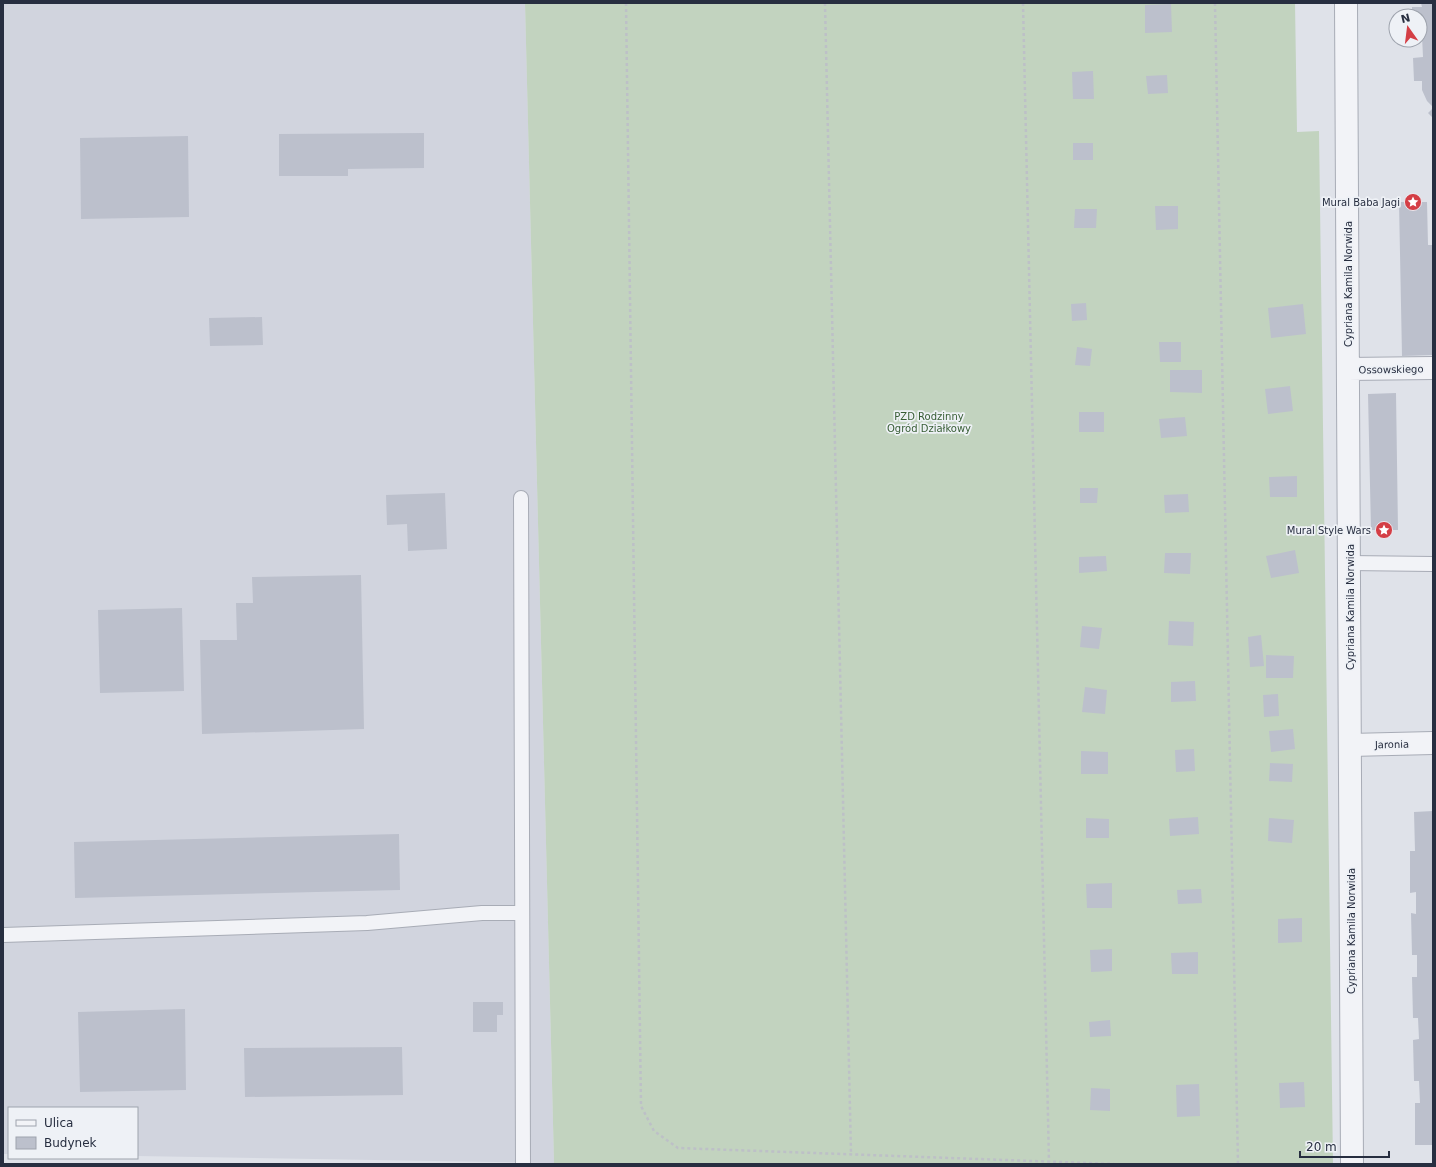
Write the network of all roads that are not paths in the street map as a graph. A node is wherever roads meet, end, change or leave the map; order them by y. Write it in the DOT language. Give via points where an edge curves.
graph roads {
  1 [pos="1346,3"];
  2 [pos="1433,368"];
  3 [pos="1348,369"];
  4 [pos="521,498"];
  5 [pos="1349,563"];
  6 [pos="1433,564"];
  7 [pos="1433,743"];
  8 [pos="1350,745"];
  9 [pos="522,913"];
  10 [pos="3,935"];
  11 [pos="523,1164"];
  12 [pos="1352,1164"];
  1 -- 3 [label="street, Cypriana Kamila Norwida"];
  2 -- 3 [label="street, Ossowskiego"];
  3 -- 5 [label="street, Cypriana Kamila Norwida"];
  4 -- 9 [label="lane"];
  5 -- 6 [label="lane"];
  5 -- 8 [label="street, Cypriana Kamila Norwida"];
  7 -- 8 [label="street, Jaronia"];
  8 -- 12 [label="street, Cypriana Kamila Norwida"];
  9 -- 10 [label="lane" via="482,913 367,923"];
  9 -- 11 [label="lane"];
}
